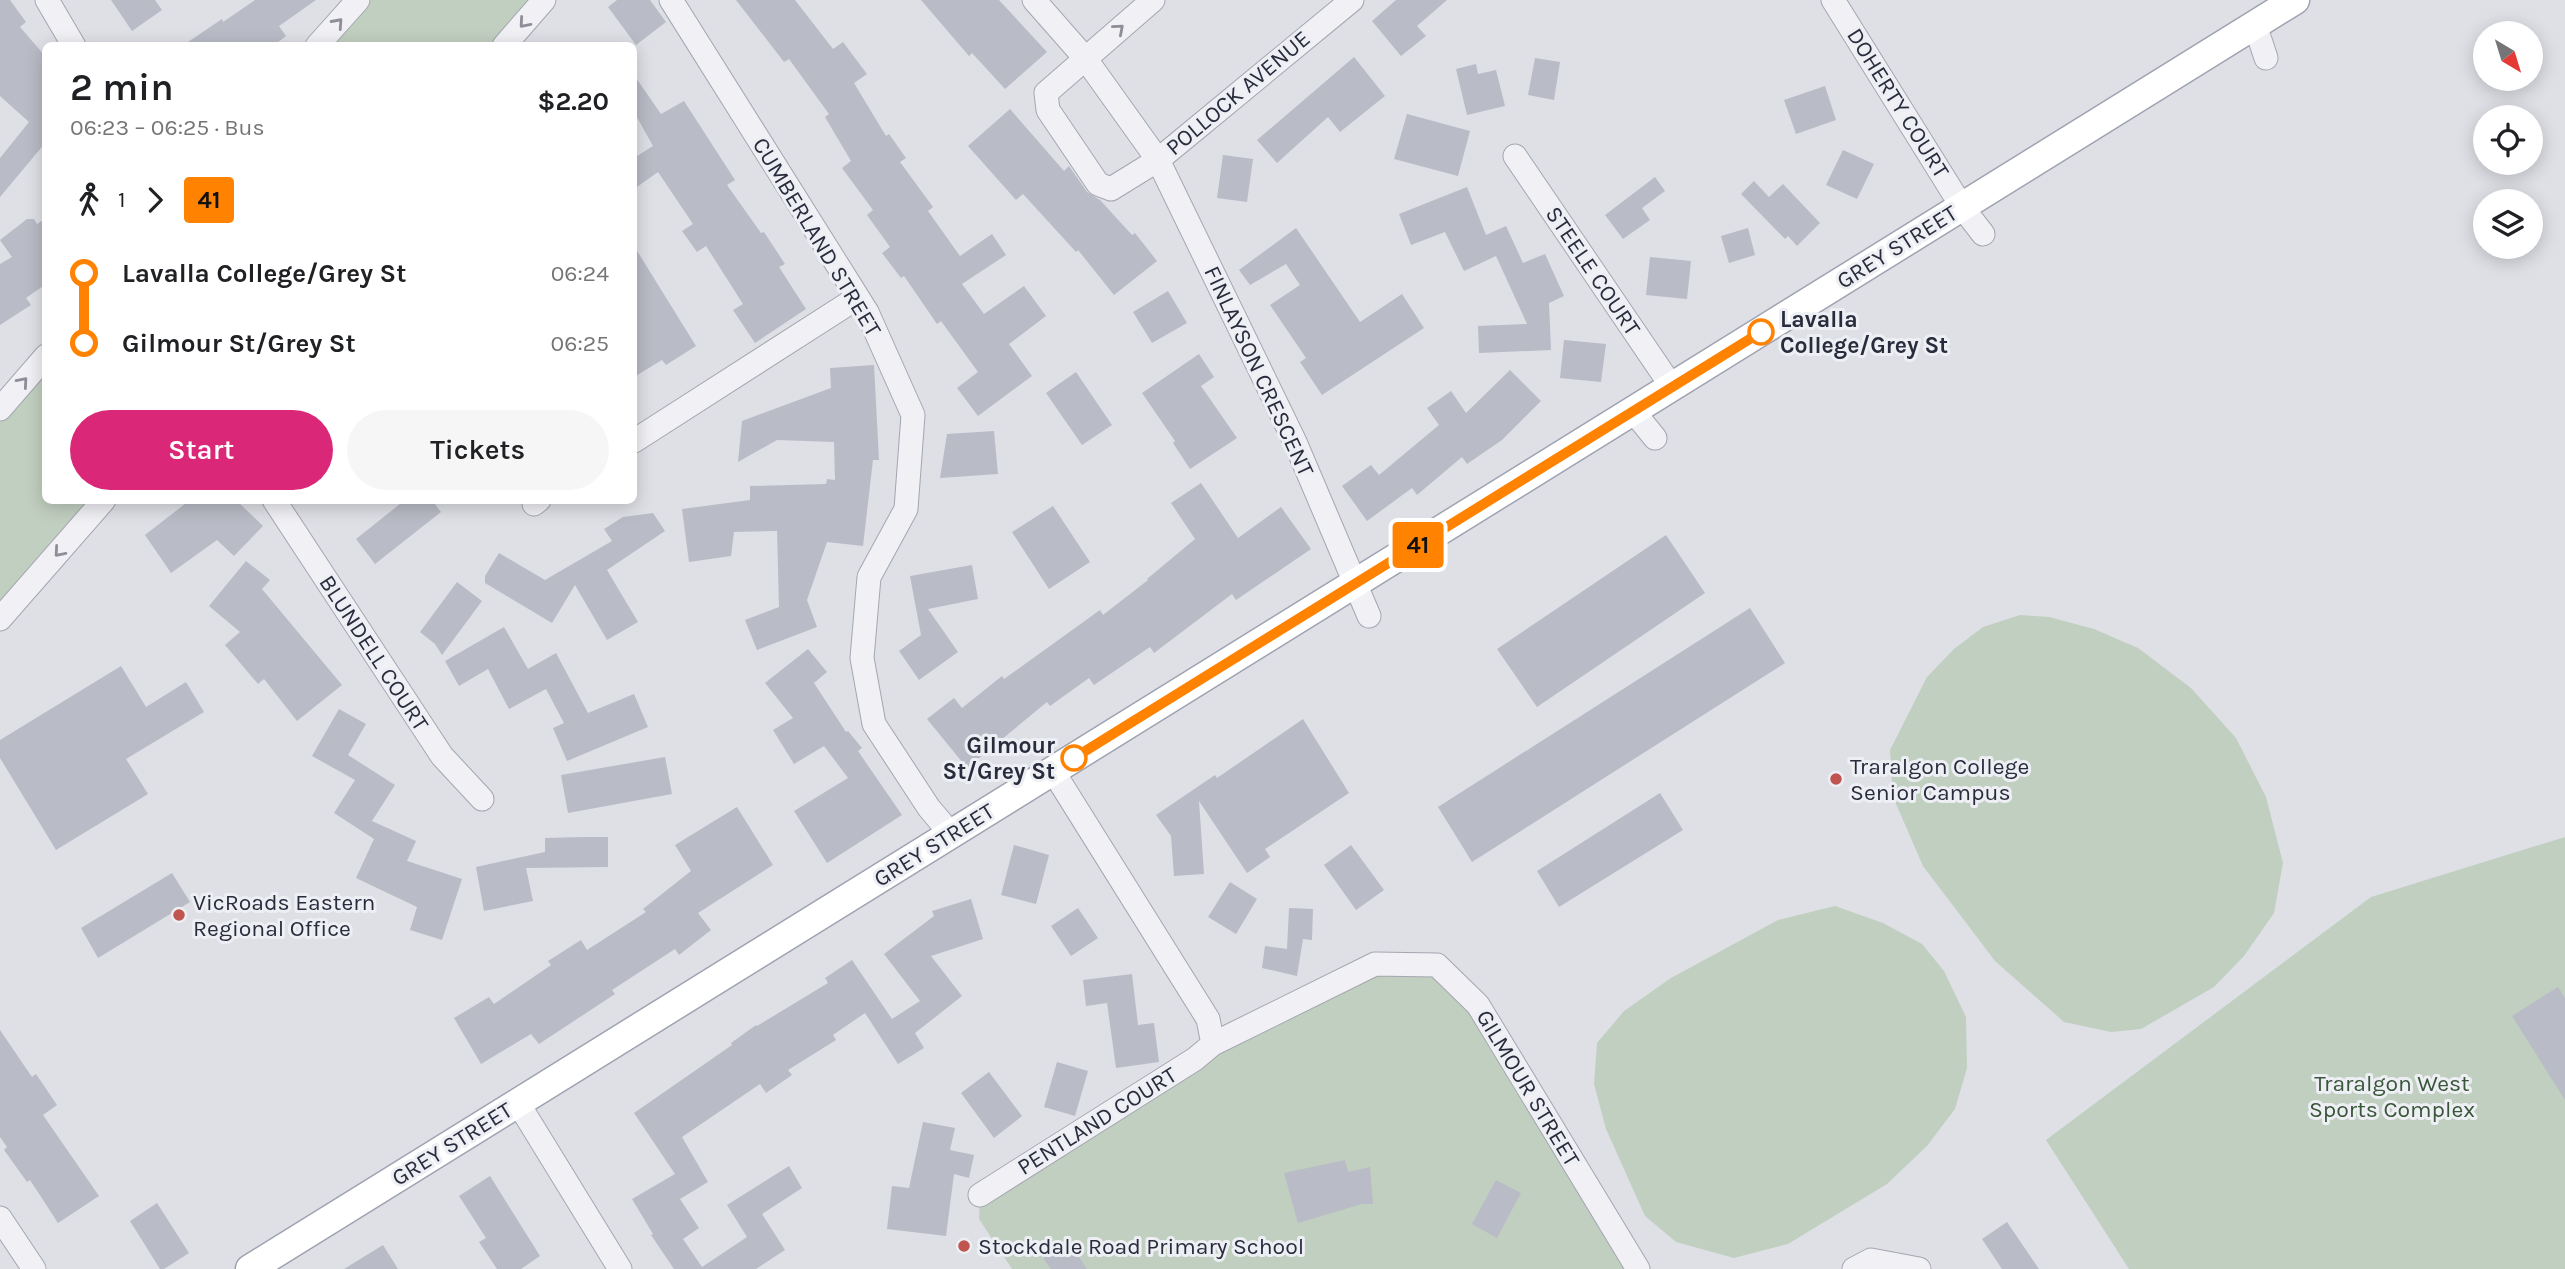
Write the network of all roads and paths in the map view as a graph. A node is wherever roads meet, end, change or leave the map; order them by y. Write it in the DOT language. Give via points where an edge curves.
graph roads {
  1 [pos="47,0"];
  2 [pos="358,0"];
  3 [pos="544,0"];
  4 [pos="671,0"];
  5 [pos="1034,0"];
  6 [pos="1153,0"];
  7 [pos="1352,0"];
  8 [pos="1833,0"];
  9 [pos="2288,2"];
  10 [pos="2255,25"];
  11 [pos="72,42"];
  12 [pos="321,42"];
  13 [pos="507,42"];
  14 [pos="1085,58"];
  15 [pos="2266,58"];
  16 [pos="1515,156"];
  17 [pos="1158,160"];
  18 [pos="1962,207"];
  19 [pos="1983,234"];
  20 [pos="857,298"];
  21 [pos="42,361"];
  22 [pos="1672,387"];
  23 [pos="0,409"];
  24 [pos="1633,411"];
  25 [pos="1655,438"];
  26 [pos="637,439"];
  27 [pos="101,504"];
  28 [pos="277,504"];
  29 [pos="1355,584"];
  30 [pos="1369,616"];
  31 [pos="0,619"];
  32 [pos="1053,771"];
  33 [pos="482,799"];
  34 [pos="951,834"];
  35 [pos="1213,1044"];
  36 [pos="518,1103"];
  37 [pos="980,1195"];
  38 [pos="0,1218"];
  39 [pos="34,1269"];
  40 [pos="250,1269"];
  41 [pos="620,1269"];
  42 [pos="1638,1269"];
  43 [pos="1854,1269"];
  44 [pos="1919,1269"];
  1 -- 11 [label="street"];
  12 -- 2 [label="street, one-way"];
  3 -- 13 [label="street, one-way"];
  4 -- 20 [label="street, CUMBERLAND STREET"];
  5 -- 14 [label="street, FINLAYSON CRESCENT"];
  14 -- 6 [label="street, one-way"];
  7 -- 17 [label="street, POLLOCK AVENUE"];
  8 -- 18 [label="street, DOHERTY COURT"];
  9 -- 10 [label="main road, GREY STREET"];
  10 -- 15 [label="street"];
  10 -- 18 [label="main road, GREY STREET"];
  14 -- 17 [label="street, FINLAYSON CRESCENT"];
  14 -- 17 [label="street" via="1046,93 1048,110 1098,184 1111,189"];
  16 -- 22 [label="street, STEELE COURT"];
  17 -- 29 [label="street, FINLAYSON CRESCENT" via="1295,442"];
  18 -- 19 [label="street, DOHERTY COURT"];
  18 -- 22 [label="main road, GREY STREET"];
  20 -- 26 [label="street"];
  20 -- 34 [label="street, CUMBERLAND STREET" via="913,415 906,509 869,577 862,658 874,724"];
  23 -- 21 [label="street, one-way"];
  22 -- 24 [label="main road, GREY STREET"];
  24 -- 25 [label="street"];
  24 -- 29 [label="main road, GREY STREET"];
  27 -- 31 [label="street, one-way"];
  28 -- 33 [label="street, BLUNDELL COURT" via="442,755"];
  29 -- 30 [label="street, FINLAYSON CRESCENT"];
  29 -- 32 [label="main road, GREY STREET"];
  32 -- 34 [label="main road, GREY STREET"];
  32 -- 35 [label="street" via="1208,1019"];
  34 -- 36 [label="main road, GREY STREET"];
  35 -- 37 [label="street, PENTLAND COURT"];
  35 -- 42 [label="street, GILMOUR STREET" via="1375,964 1437,965 1478,1005"];
  36 -- 40 [label="main road, GREY STREET"];
  36 -- 41 [label="street"];
  38 -- 39 [label="street"];
  43 -- 44 [label="street" via="1871,1260"];
}
